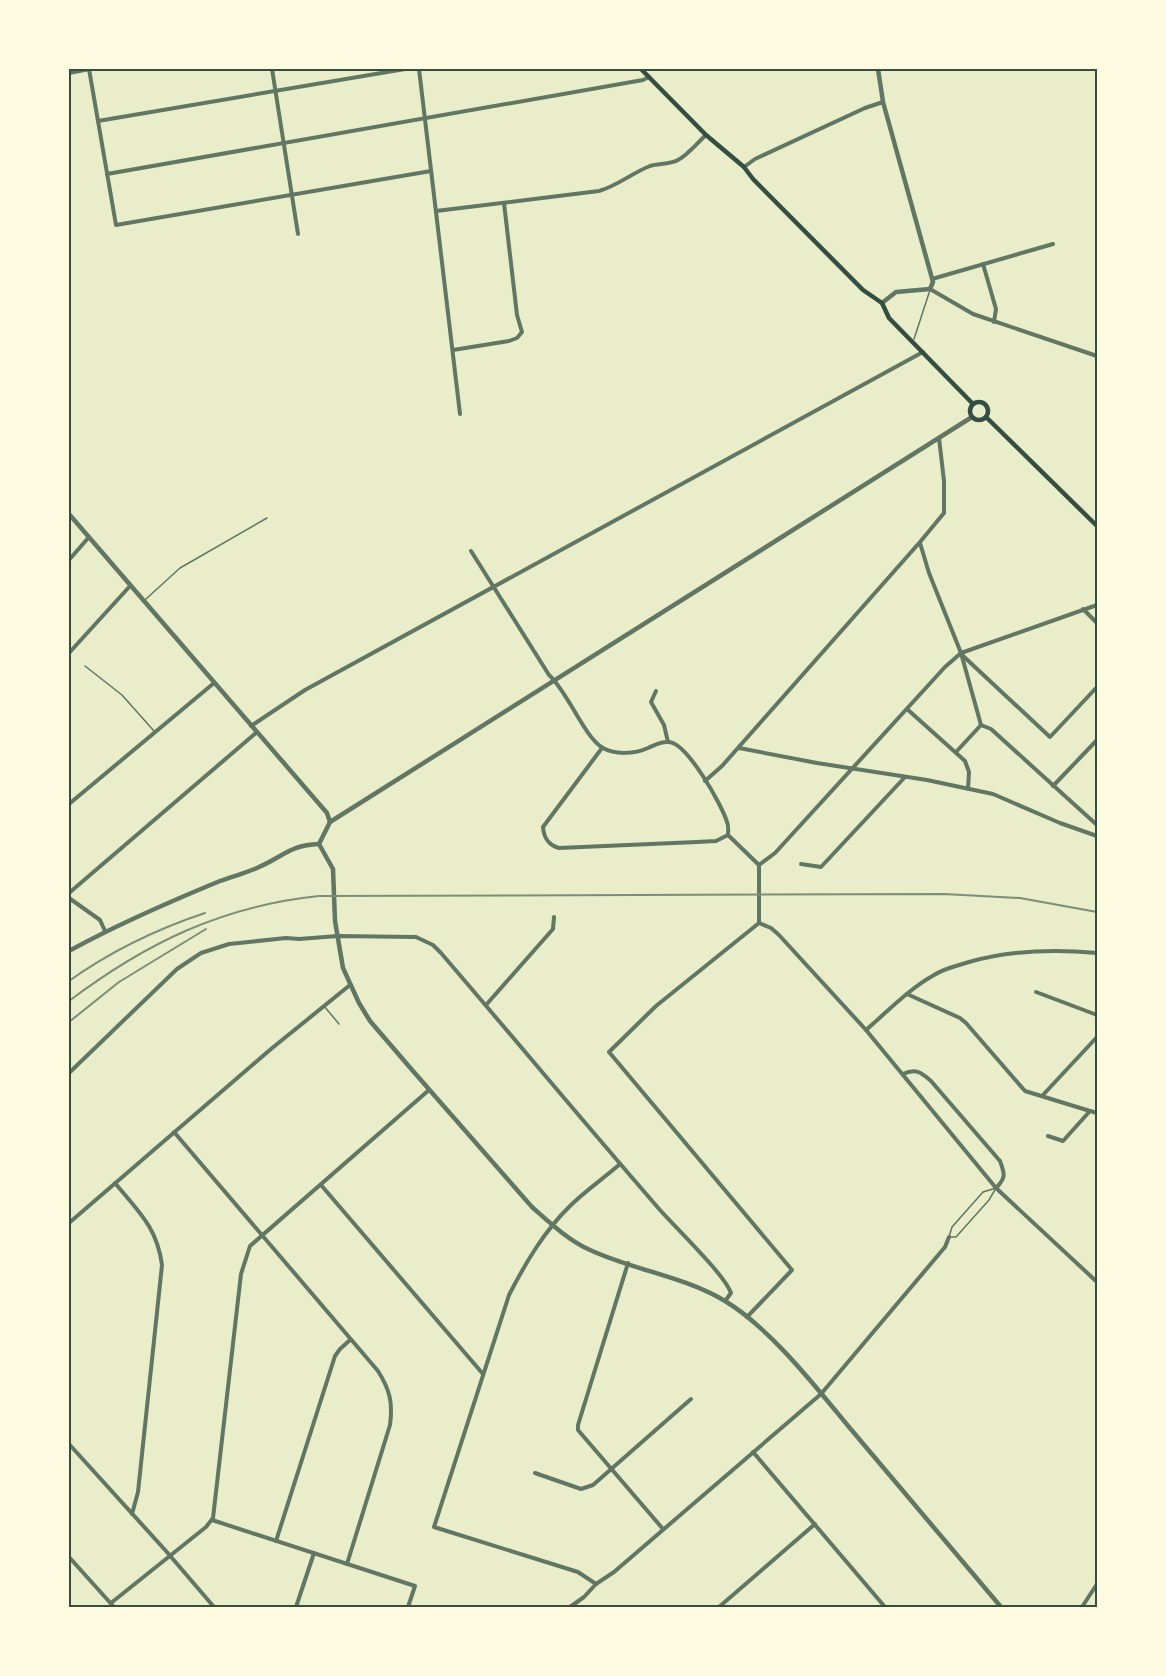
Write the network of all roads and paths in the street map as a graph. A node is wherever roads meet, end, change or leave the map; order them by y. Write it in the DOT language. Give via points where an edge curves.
graph roads {
  1 [pos="90,69"];
  2 [pos="272,69"];
  3 [pos="405,69"];
  4 [pos="419,69"];
  5 [pos="641,69"];
  6 [pos="878,69"];
  7 [pos="69,73"];
  8 [pos="649,77"];
  9 [pos="275,91"];
  10 [pos="883,102"];
  11 [pos="425,118"];
  12 [pos="98,121"];
  13 [pos="706,135"];
  14 [pos="284,142"];
  15 [pos="744,167"];
  16 [pos="431,171"];
  17 [pos="107,174"];
  18 [pos="293,195"];
  19 [pos="504,203"];
  20 [pos="436,211"];
  21 [pos="298,234"];
  22 [pos="1053,244"];
  23 [pos="983,264"];
  24 [pos="932,279"];
  25 [pos="930,289"];
  26 [pos="882,303"];
  27 [pos="994,322"];
  28 [pos="913,342"];
  29 [pos="453,350"];
  30 [pos="923,352"];
  31 [pos="1097,356"];
  32 [pos="973,404"];
  33 [pos="460,414"];
  34 [pos="972,417"];
  35 [pos="986,417"];
  36 [pos="939,438"];
  37 [pos="69,514"];
  38 [pos="267,518"];
  39 [pos="1097,526"];
  40 [pos="89,537"];
  41 [pos="920,543"];
  42 [pos="471,551"];
  43 [pos="69,560"];
  44 [pos="130,586"];
  45 [pos="494,588"];
  46 [pos="144,600"];
  47 [pos="1097,604"];
  48 [pos="1083,609"];
  49 [pos="1097,623"];
  50 [pos="69,653"];
  51 [pos="961,653"];
  52 [pos="85,666"];
  53 [pos="555,680"];
  54 [pos="214,682"];
  55 [pos="1097,687"];
  56 [pos="656,691"];
  57 [pos="907,709"];
  58 [pos="981,725"];
  59 [pos="251,726"];
  60 [pos="155,732"];
  61 [pos="257,732"];
  62 [pos="1097,740"];
  63 [pos="668,742"];
  64 [pos="602,748"];
  65 [pos="738,748"];
  66 [pos="956,752"];
  67 [pos="851,769"];
  68 [pos="905,777"];
  69 [pos="705,781"];
  70 [pos="1053,786"];
  71 [pos="968,789"];
  72 [pos="69,804"];
  73 [pos="330,822"];
  74 [pos="1097,825"];
  75 [pos="1097,835"];
  76 [pos="728,836"];
  77 [pos="319,844"];
  78 [pos="801,864"];
  79 [pos="759,865"];
  80 [pos="69,893"];
  81 [pos="69,898"];
  82 [pos="554,917"];
  83 [pos="759,923"];
  84 [pos="105,931"];
  85 [pos="338,936"];
  86 [pos="69,951"];
  87 [pos="1097,953"];
  88 [pos="350,985"];
  89 [pos="1036,992"];
  90 [pos="907,994"];
  91 [pos="486,1005"];
  92 [pos="324,1006"];
  93 [pos="1097,1015"];
  94 [pos="339,1024"];
  95 [pos="866,1030"];
  96 [pos="1097,1037"];
  97 [pos="69,1073"];
  98 [pos="903,1074"];
  99 [pos="429,1090"];
  100 [pos="1042,1096"];
  101 [pos="1090,1111"];
  102 [pos="1097,1113"];
  103 [pos="174,1132"];
  104 [pos="1048,1136"];
  105 [pos="620,1164"];
  106 [pos="115,1183"];
  107 [pos="321,1185"];
  108 [pos="996,1188"];
  109 [pos="69,1223"];
  110 [pos="552,1226"];
  111 [pos="261,1235"];
  112 [pos="949,1237"];
  113 [pos="628,1263"];
  114 [pos="1097,1282"];
  115 [pos="725,1301"];
  116 [pos="747,1317"];
  117 [pos="350,1340"];
  118 [pos="483,1374"];
  119 [pos="821,1394"];
  120 [pos="691,1399"];
  121 [pos="69,1444"];
  122 [pos="753,1452"];
  123 [pos="611,1469"];
  124 [pos="536,1473"];
  125 [pos="132,1514"];
  126 [pos="212,1520"];
  127 [pos="815,1524"];
  128 [pos="663,1529"];
  129 [pos="276,1541"];
  130 [pos="314,1553"];
  131 [pos="170,1556"];
  132 [pos="69,1557"];
  133 [pos="347,1564"];
  134 [pos="596,1584"];
  135 [pos="1097,1584"];
  136 [pos="113,1605"];
  137 [pos="214,1607"];
  138 [pos="296,1607"];
  139 [pos="408,1607"];
  140 [pos="570,1607"];
  141 [pos="719,1607"];
  142 [pos="885,1607"];
  143 [pos="1001,1607"];
  144 [pos="1082,1607"];
  1 -- 7 [label="street"];
  1 -- 12 [label="street"];
  2 -- 9 [label="street"];
  3 -- 9 [label="street"];
  4 -- 11 [label="street"];
  5 -- 8 [label="main road"];
  6 -- 10 [label="street"];
  8 -- 11 [label="street"];
  8 -- 13 [label="main road"];
  9 -- 12 [label="street"];
  9 -- 14 [label="street"];
  10 -- 15 [label="street"];
  10 -- 24 [label="street"];
  11 -- 14 [label="street"];
  11 -- 16 [label="street"];
  12 -- 17 [label="street"];
  13 -- 15 [label="main road"];
  13 -- 19 [label="street" via="680,159 647,167 610,188"];
  14 -- 17 [label="street"];
  14 -- 18 [label="street"];
  15 -- 26 [label="main road" via="863,290"];
  16 -- 18 [label="street"];
  16 -- 20 [label="street"];
  17 -- 18 [label="street" via="116,225"];
  18 -- 21 [label="street"];
  19 -- 20 [label="street"];
  19 -- 29 [label="street" via="522,332 509,341"];
  20 -- 29 [label="street"];
  22 -- 23 [label="street"];
  23 -- 24 [label="street"];
  23 -- 27 [label="street" via="996,309"];
  24 -- 25 [label="street"];
  25 -- 26 [label="street" via="896,292"];
  25 -- 27 [label="street"];
  25 -- 28 [label="lane"];
  26 -- 28 [label="main road" via="890,318"];
  27 -- 31 [label="street"];
  28 -- 30 [label="main road"];
  29 -- 33 [label="street"];
  30 -- 32 [label="main road"];
  30 -- 45 [label="street"];
  32 -- 34 [label="main road" via="969,412"];
  32 -- 35 [label="main road" via="984,403"];
  34 -- 35 [label="main road"];
  34 -- 36 [label="street"];
  35 -- 39 [label="main road"];
  36 -- 41 [label="street" via="944,513"];
  36 -- 53 [label="street"];
  37 -- 40 [label="street"];
  38 -- 46 [label="lane" via="180,568"];
  40 -- 43 [label="street"];
  40 -- 44 [label="street"];
  41 -- 51 [label="street"];
  41 -- 65 [label="street"];
  42 -- 45 [label="street"];
  44 -- 46 [label="street"];
  44 -- 50 [label="street"];
  45 -- 53 [label="street"];
  45 -- 59 [label="street" via="305,690"];
  46 -- 54 [label="street"];
  47 -- 48 [label="street"];
  48 -- 49 [label="street"];
  48 -- 51 [label="street"];
  51 -- 55 [label="street" via="1050,737"];
  51 -- 57 [label="street"];
  51 -- 58 [label="street"];
  52 -- 60 [label="lane" via="122,695"];
  53 -- 64 [label="street"];
  53 -- 73 [label="street"];
  54 -- 59 [label="street"];
  54 -- 60 [label="street"];
  56 -- 63 [label="street" via="651,702"];
  57 -- 66 [label="street"];
  57 -- 67 [label="street"];
  58 -- 66 [label="street"];
  58 -- 70 [label="street" via="991,729"];
  59 -- 61 [label="street"];
  60 -- 72 [label="street"];
  61 -- 73 [label="street" via="327,813"];
  61 -- 80 [label="street"];
  62 -- 70 [label="street"];
  63 -- 64 [label="street" via="628,753"];
  63 -- 69 [label="street" via="684,750"];
  64 -- 76 [label="street" via="543,827 551,846 716,841"];
  65 -- 67 [label="street"];
  65 -- 69 [label="street"];
  66 -- 71 [label="street" via="969,772"];
  67 -- 68 [label="street"];
  67 -- 79 [label="street" via="775,854"];
  68 -- 71 [label="street"];
  68 -- 78 [label="street" via="821,867"];
  69 -- 76 [label="street" via="724,813"];
  70 -- 74 [label="street"];
  71 -- 75 [label="street" via="993,794"];
  73 -- 77 [label="street"];
  76 -- 79 [label="street"];
  77 -- 84 [label="street" via="291,848 261,866"];
  77 -- 85 [label="street" via="330,861"];
  79 -- 83 [label="street"];
  81 -- 84 [label="street" via="100,920"];
  82 -- 91 [label="street" via="553,929"];
  83 -- 95 [label="street" via="780,935"];
  83 -- 116 [label="street" via="656,1006 609,1052 792,1270"];
  84 -- 86 [label="street"];
  85 -- 88 [label="street"];
  85 -- 91 [label="street" via="424,939 441,952"];
  85 -- 97 [label="street" via="229,944 201,953 177,969"];
  87 -- 90 [label="street" via="1042,951 990,956 933,975"];
  88 -- 92 [label="street"];
  88 -- 99 [label="street" via="370,1021"];
  89 -- 93 [label="street"];
  90 -- 95 [label="street"];
  90 -- 100 [label="street" via="960,1018 1022,1089"];
  91 -- 105 [label="street"];
  92 -- 94 [label="lane"];
  92 -- 103 [label="street"];
  95 -- 98 [label="street"];
  96 -- 100 [label="street"];
  98 -- 108 [label="street"];
  98 -- 108 [label="street" via="921,1072 1000,1161 1005,1174"];
  99 -- 107 [label="street"];
  99 -- 110 [label="street"];
  100 -- 101 [label="street"];
  101 -- 102 [label="street"];
  101 -- 104 [label="street" via="1063,1141"];
  103 -- 106 [label="street"];
  103 -- 111 [label="street"];
  105 -- 110 [label="street"];
  105 -- 115 [label="street" via="729,1287"];
  106 -- 109 [label="street"];
  106 -- 125 [label="street" via="152,1227 162,1265 138,1492"];
  107 -- 111 [label="street"];
  107 -- 118 [label="street"];
  108 -- 112 [label="lane" via="956,1237"];
  108 -- 112 [label="lane" via="983,1192 952,1227"];
  108 -- 114 [label="street"];
  110 -- 113 [label="street" via="591,1250"];
  110 -- 118 [label="street" via="509,1295"];
  111 -- 117 [label="street"];
  111 -- 126 [label="street" via="250,1246 241,1274"];
  112 -- 119 [label="street" via="945,1247"];
  113 -- 115 [label="street" via="693,1285"];
  113 -- 123 [label="street" via="578,1425 580,1433"];
  115 -- 116 [label="street"];
  116 -- 119 [label="street"];
  117 -- 129 [label="street" via="335,1356"];
  117 -- 133 [label="street" via="386,1383 392,1409"];
  118 -- 134 [label="street" via="434,1527 578,1572"];
  119 -- 122 [label="street"];
  119 -- 143 [label="street"];
  120 -- 123 [label="street"];
  121 -- 125 [label="street"];
  122 -- 127 [label="street"];
  122 -- 128 [label="street"];
  123 -- 124 [label="street" via="593,1485 581,1489"];
  123 -- 128 [label="street"];
  125 -- 131 [label="street"];
  126 -- 129 [label="street"];
  126 -- 131 [label="street"];
  127 -- 141 [label="street"];
  127 -- 142 [label="street"];
  128 -- 134 [label="street"];
  129 -- 130 [label="street"];
  130 -- 133 [label="street"];
  130 -- 138 [label="street"];
  131 -- 136 [label="street"];
  131 -- 137 [label="street"];
  132 -- 136 [label="street"];
  133 -- 139 [label="street" via="415,1586"];
  134 -- 140 [label="street"];
  135 -- 144 [label="street"];
}
